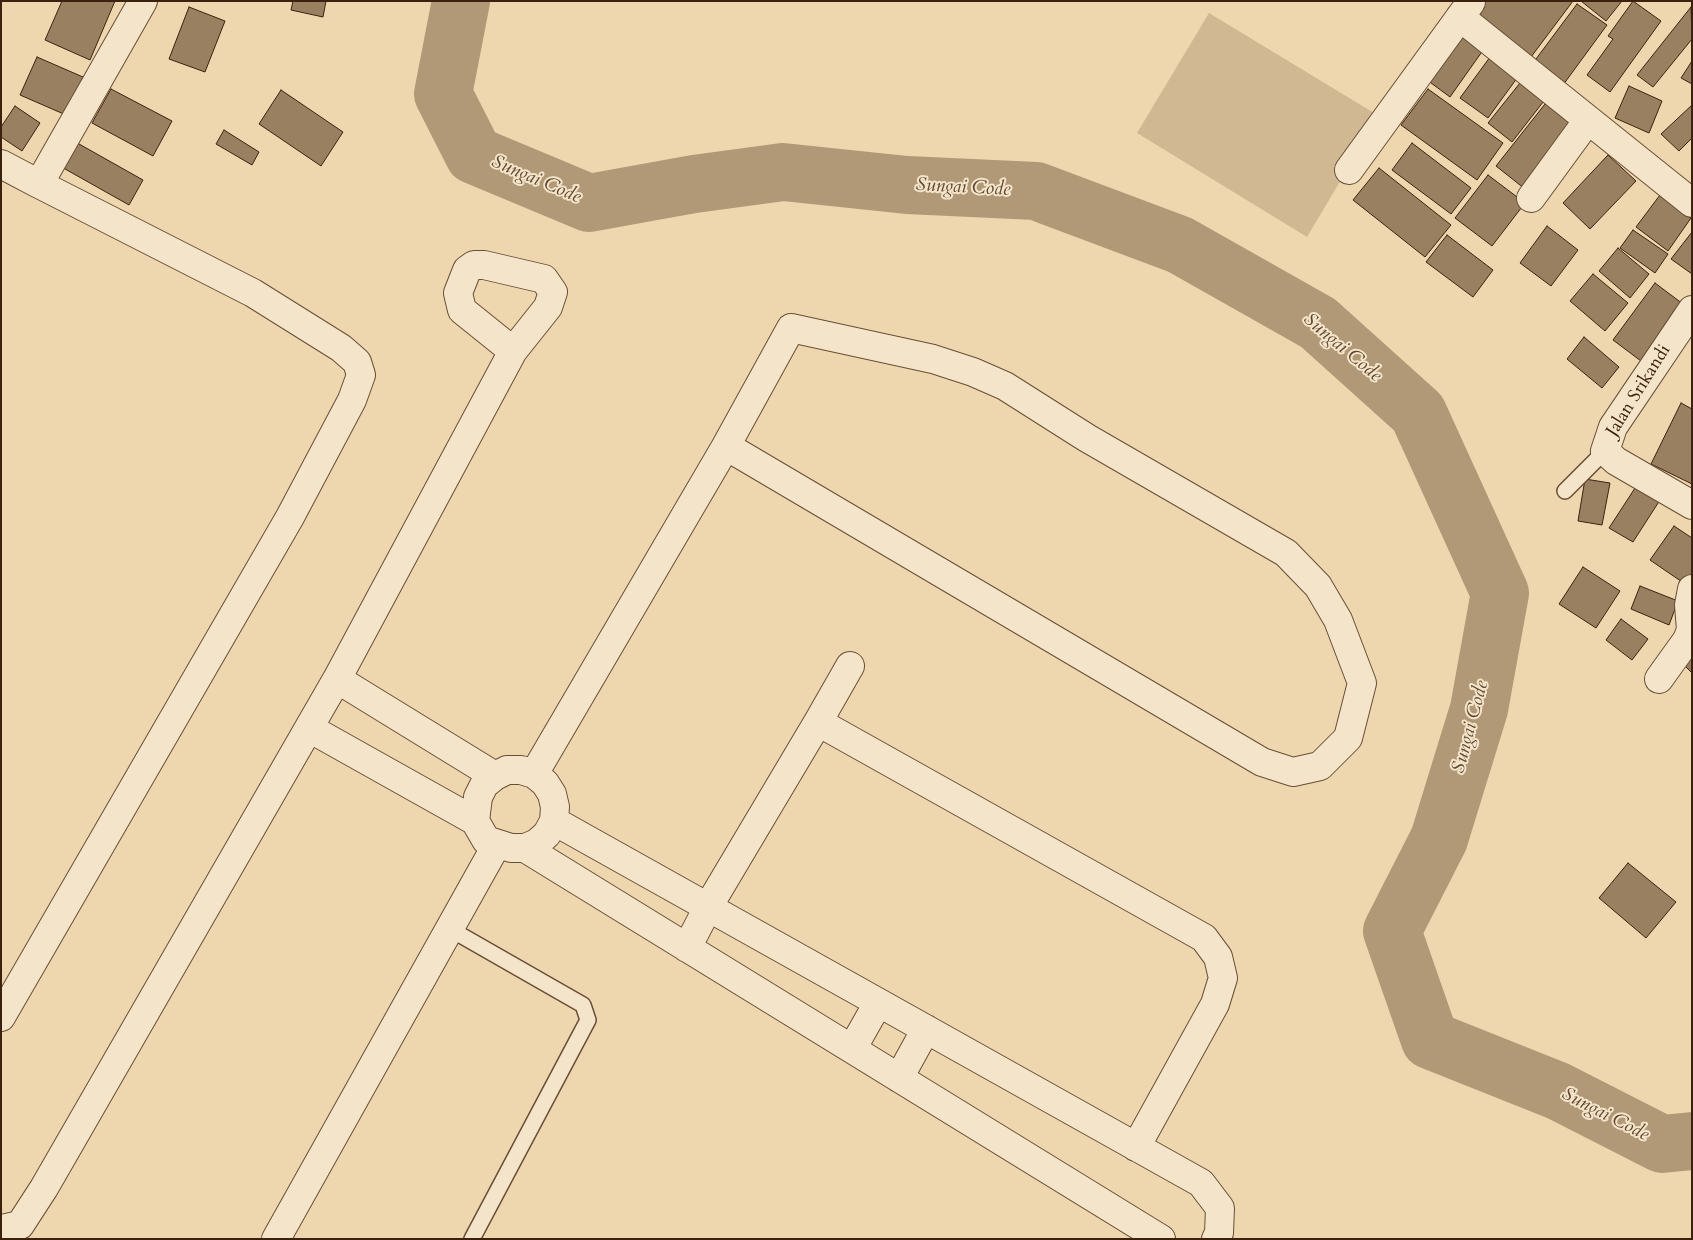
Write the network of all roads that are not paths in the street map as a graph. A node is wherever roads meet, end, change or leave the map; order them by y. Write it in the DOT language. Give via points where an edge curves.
graph roads {
  1 [pos="143,1"];
  2 [pos="1466,9"];
  3 [pos="1588,120"];
  4 [pos="1,164"];
  5 [pos="1349,170"];
  6 [pos="39,184"];
  7 [pos="1531,198"];
  8 [pos="1692,203"];
  9 [pos="1692,310"];
  10 [pos="513,351"];
  11 [pos="726,446"];
  12 [pos="1605,451"];
  13 [pos="1565,491"];
  14 [pos="1692,505"];
  15 [pos="1692,589"];
  16 [pos="850,666"];
  17 [pos="337,679"];
  18 [pos="1659,679"];
  19 [pos="818,722"];
  20 [pos="309,728"];
  21 [pos="534,774"];
  22 [pos="495,776"];
  23 [pos="475,821"];
  24 [pos="554,821"];
  25 [pos="497,844"];
  26 [pos="524,848"];
  27 [pos="708,907"];
  28 [pos="450,930"];
  29 [pos="687,948"];
  30 [pos="878,1003"];
  31 [pos="1,1017"];
  32 [pos="926,1029"];
  33 [pos="852,1049"];
  34 [pos="899,1078"];
  35 [pos="1136,1147"];
  36 [pos="1,1229"];
  37 [pos="276,1239"];
  38 [pos="472,1239"];
  39 [pos="1161,1239"];
  40 [pos="1216,1239"];
  1 -- 6 [label="street"];
  2 -- 3 [label="street"];
  2 -- 5 [label="street"];
  3 -- 7 [label="street"];
  3 -- 8 [label="street"];
  4 -- 6 [label="street"];
  6 -- 31 [label="street" via="253,293 341,348 357,362 361,375 352,400 290,517"];
  9 -- 12 [label="street, Jalan Srikandi" via="1613,426"];
  10 -- 17 [label="street"];
  11 -- 11 [label="street" via="791,328 933,359 1005,386 1087,438 1286,553 1318,586 1338,620 1362,683 1348,738 1320,766 1293,772 1262,762"];
  11 -- 21 [label="street"];
  12 -- 13 [label="lane, Jalan Srikandi"];
  12 -- 14 [label="street" via="1616,461"];
  15 -- 18 [label="street" via="1688,640"];
  16 -- 19 [label="street"];
  17 -- 20 [label="street"];
  17 -- 22 [label="street"];
  19 -- 27 [label="street"];
  19 -- 35 [label="street" via="1204,938 1213,950 1223,978 1216,1004"];
  20 -- 23 [label="street"];
  20 -- 36 [label="street" via="44,1188 20,1225"];
  21 -- 22 [label="street" via="507,770"];
  21 -- 24 [label="street" via="545,782 552,794"];
  22 -- 23 [label="street" via="484,785 478,797"];
  23 -- 25 [label="street" via="486,840"];
  24 -- 26 [label="street" via="548,834"];
  24 -- 27 [label="street"];
  25 -- 26 [label="street"];
  25 -- 28 [label="street"];
  26 -- 29 [label="street"];
  27 -- 29 [label="street"];
  27 -- 30 [label="street"];
  28 -- 37 [label="street"];
  28 -- 38 [label="lane" via="584,1005 588,1020"];
  29 -- 33 [label="street"];
  30 -- 32 [label="street"];
  30 -- 33 [label="street"];
  32 -- 34 [label="street"];
  32 -- 35 [label="street"];
  33 -- 34 [label="street"];
  34 -- 39 [label="street"];
  35 -- 40 [label="street" via="1201,1183 1220,1208"];
}
